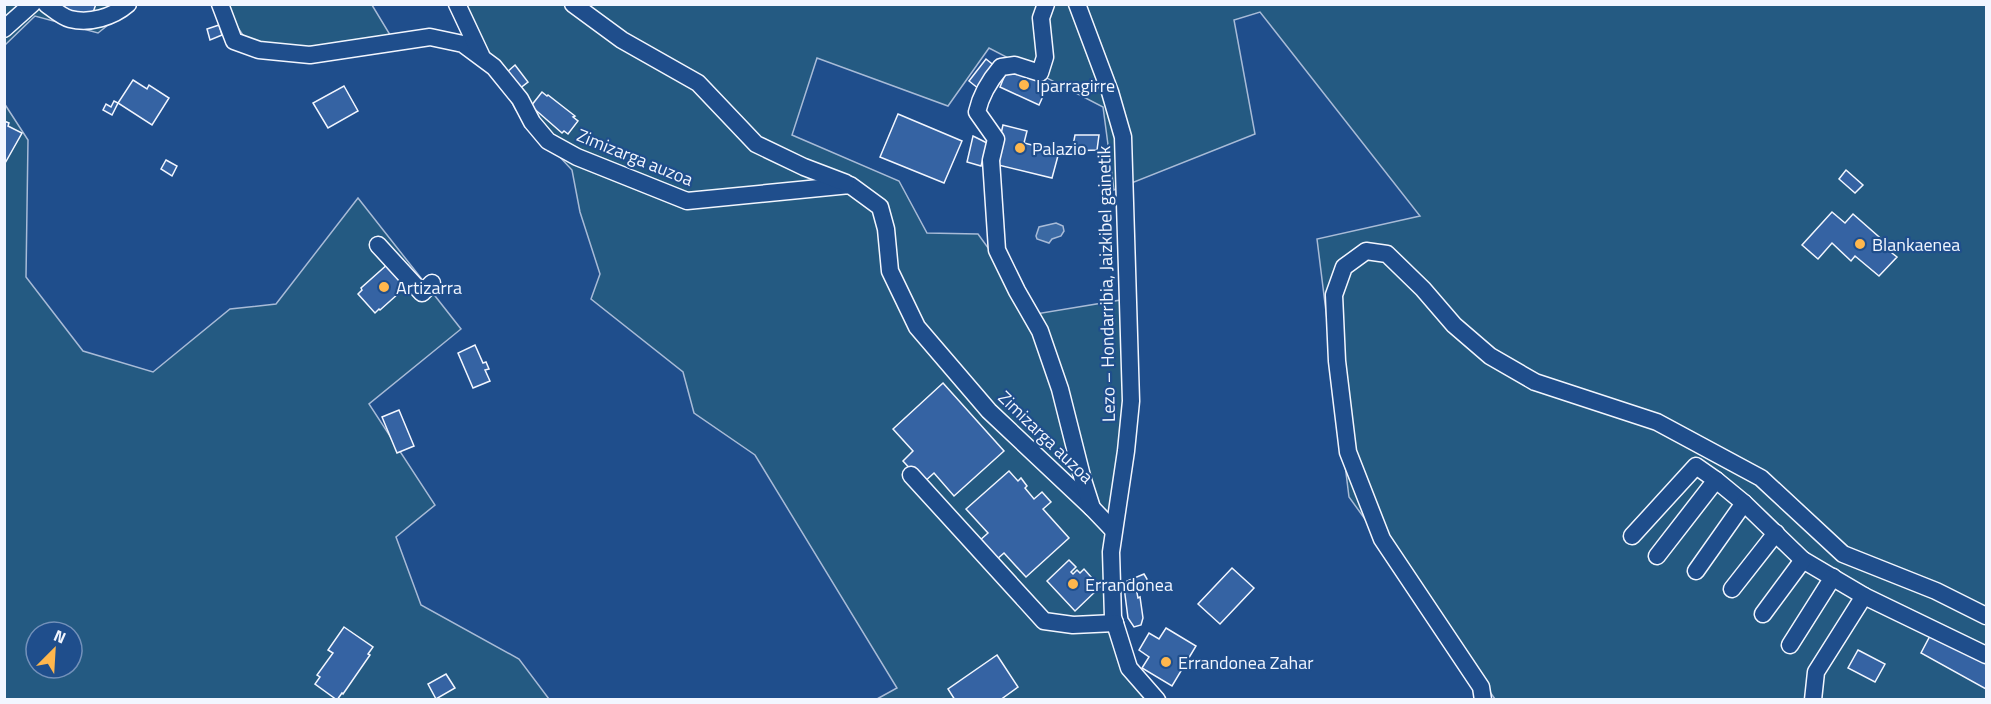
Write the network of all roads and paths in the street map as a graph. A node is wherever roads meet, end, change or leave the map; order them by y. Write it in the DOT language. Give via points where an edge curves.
graph roads {
  1 [pos="32,4"];
  2 [pos="46,4"];
  3 [pos="128,4"];
  4 [pos="220,4"];
  5 [pos="457,4"];
  6 [pos="573,4"];
  7 [pos="1046,4"];
  8 [pos="1077,4"];
  9 [pos="4,29"];
  10 [pos="483,59"];
  11 [pos="850,184"];
  12 [pos="378,245"];
  13 [pos="432,283"];
  14 [pos="911,476"];
  15 [pos="1716,480"];
  16 [pos="1744,503"];
  17 [pos="1092,508"];
  18 [pos="1113,530"];
  19 [pos="1776,533"];
  20 [pos="1632,536"];
  21 [pos="1657,556"];
  22 [pos="1803,560"];
  23 [pos="1696,571"];
  24 [pos="1833,578"];
  25 [pos="1732,589"];
  26 [pos="1864,596"];
  27 [pos="1763,614"];
  28 [pos="1986,616"];
  29 [pos="1114,623"];
  30 [pos="1790,645"];
  31 [pos="1986,655"];
  32 [pos="1157,699"];
  33 [pos="1483,699"];
  34 [pos="1813,699"];
  1 -- 9 [label="street"];
  2 -- 3 [label="street" via="70,19 98,20"];
  4 -- 10 [label="street, Zimizarga auzoa" via="234,41 259,50 310,55 430,37 463,44"];
  5 -- 10 [label="street, Zimizarga auzoa"];
  6 -- 11 [label="street, Zimizarga auzoa" via="622,40 698,83 756,144"];
  7 -- 17 [label="street" via="1041,18 1045,57 1041,74 1015,64 1001,67 980,98 977,112 996,139 991,160 998,250 1040,331"];
  8 -- 18 [label="street, Lezo – Hondarribia, Jaizkibel gainetik" via="1123,137 1131,401"];
  10 -- 11 [label="street, Zimizarga auzoa" via="520,99 548,141 687,201"];
  11 -- 17 [label="street, Zimizarga auzoa" via="880,207 890,271 917,327 989,411"];
  12 -- 13 [label="street" via="422,293"];
  14 -- 29 [label="street" via="1044,621 1073,626"];
  15 -- 16 [label="street"];
  15 -- 20 [label="street" via="1696,466"];
  15 -- 21 [label="street"];
  16 -- 19 [label="street"];
  16 -- 23 [label="street"];
  17 -- 18 [label="street, Zimizarga auzoa"];
  18 -- 29 [label="street, Lezo – Hondarribia, Jaizkibel gainetik"];
  19 -- 22 [label="street"];
  19 -- 25 [label="street"];
  22 -- 24 [label="street"];
  22 -- 27 [label="street"];
  24 -- 26 [label="street"];
  24 -- 30 [label="street"];
  26 -- 31 [label="street"];
  26 -- 34 [label="street" via="1816,672"];
  28 -- 33 [label="street" via="1936,591 1843,554 1761,478 1657,422 1535,382 1490,356 1454,325 1387,254 1366,251 1344,267 1334,295 1348,452 1382,539 1482,687"];
  29 -- 32 [label="street, Lezo – Hondarribia, Jaizkibel gainetik" via="1129,668"];
}
